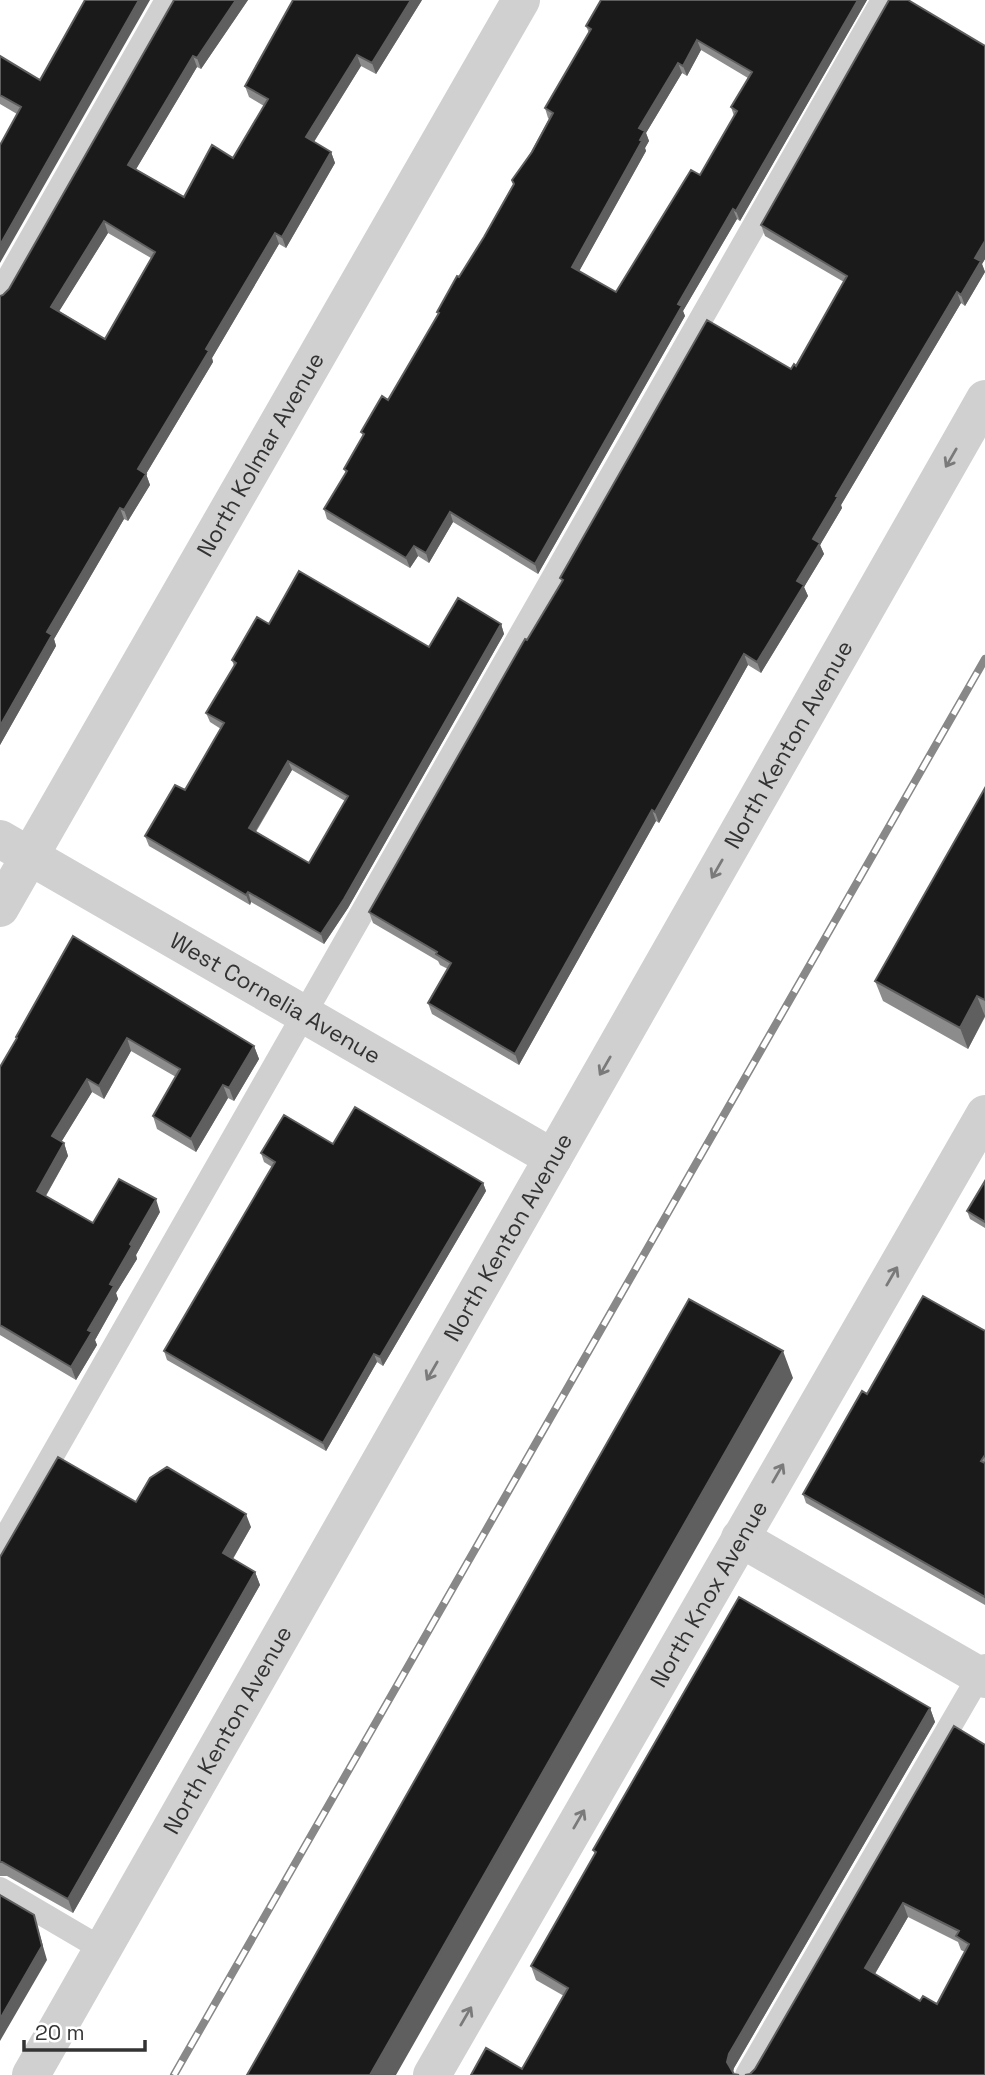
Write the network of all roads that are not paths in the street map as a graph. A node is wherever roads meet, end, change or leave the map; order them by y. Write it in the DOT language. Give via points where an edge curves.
graph roads {
  1 [pos="167,0"];
  2 [pos="521,0"];
  3 [pos="883,0"];
  4 [pos="0,293"];
  5 [pos="985,399"];
  6 [pos="15,847"];
  7 [pos="0,908"];
  8 [pos="304,1014"];
  9 [pos="985,1114"];
  10 [pos="553,1158"];
  11 [pos="740,1538"];
  12 [pos="0,1547"];
  13 [pos="983,1674"];
  14 [pos="0,1889"];
  15 [pos="102,1949"];
  16 [pos="31,2075"];
  17 [pos="432,2075"];
  18 [pos="747,2075"];
  1 -- 4 [label="lane"];
  2 -- 6 [label="street, North Kolmar Avenue"];
  3 -- 8 [label="lane"];
  5 -- 10 [label="street, North Kenton Avenue, one-way"];
  6 -- 7 [label="street, North Kolmar Avenue"];
  6 -- 8 [label="street, West Cornelia Avenue"];
  8 -- 10 [label="street, West Cornelia Avenue"];
  8 -- 12 [label="lane"];
  11 -- 9 [label="street, North Knox Avenue, one-way"];
  10 -- 15 [label="street, North Kenton Avenue, one-way"];
  11 -- 13 [label="street"];
  17 -- 11 [label="street, North Knox Avenue, one-way"];
  13 -- 18 [label="lane"];
  14 -- 15 [label="lane"];
  15 -- 16 [label="street, North Kenton Avenue"];
}
